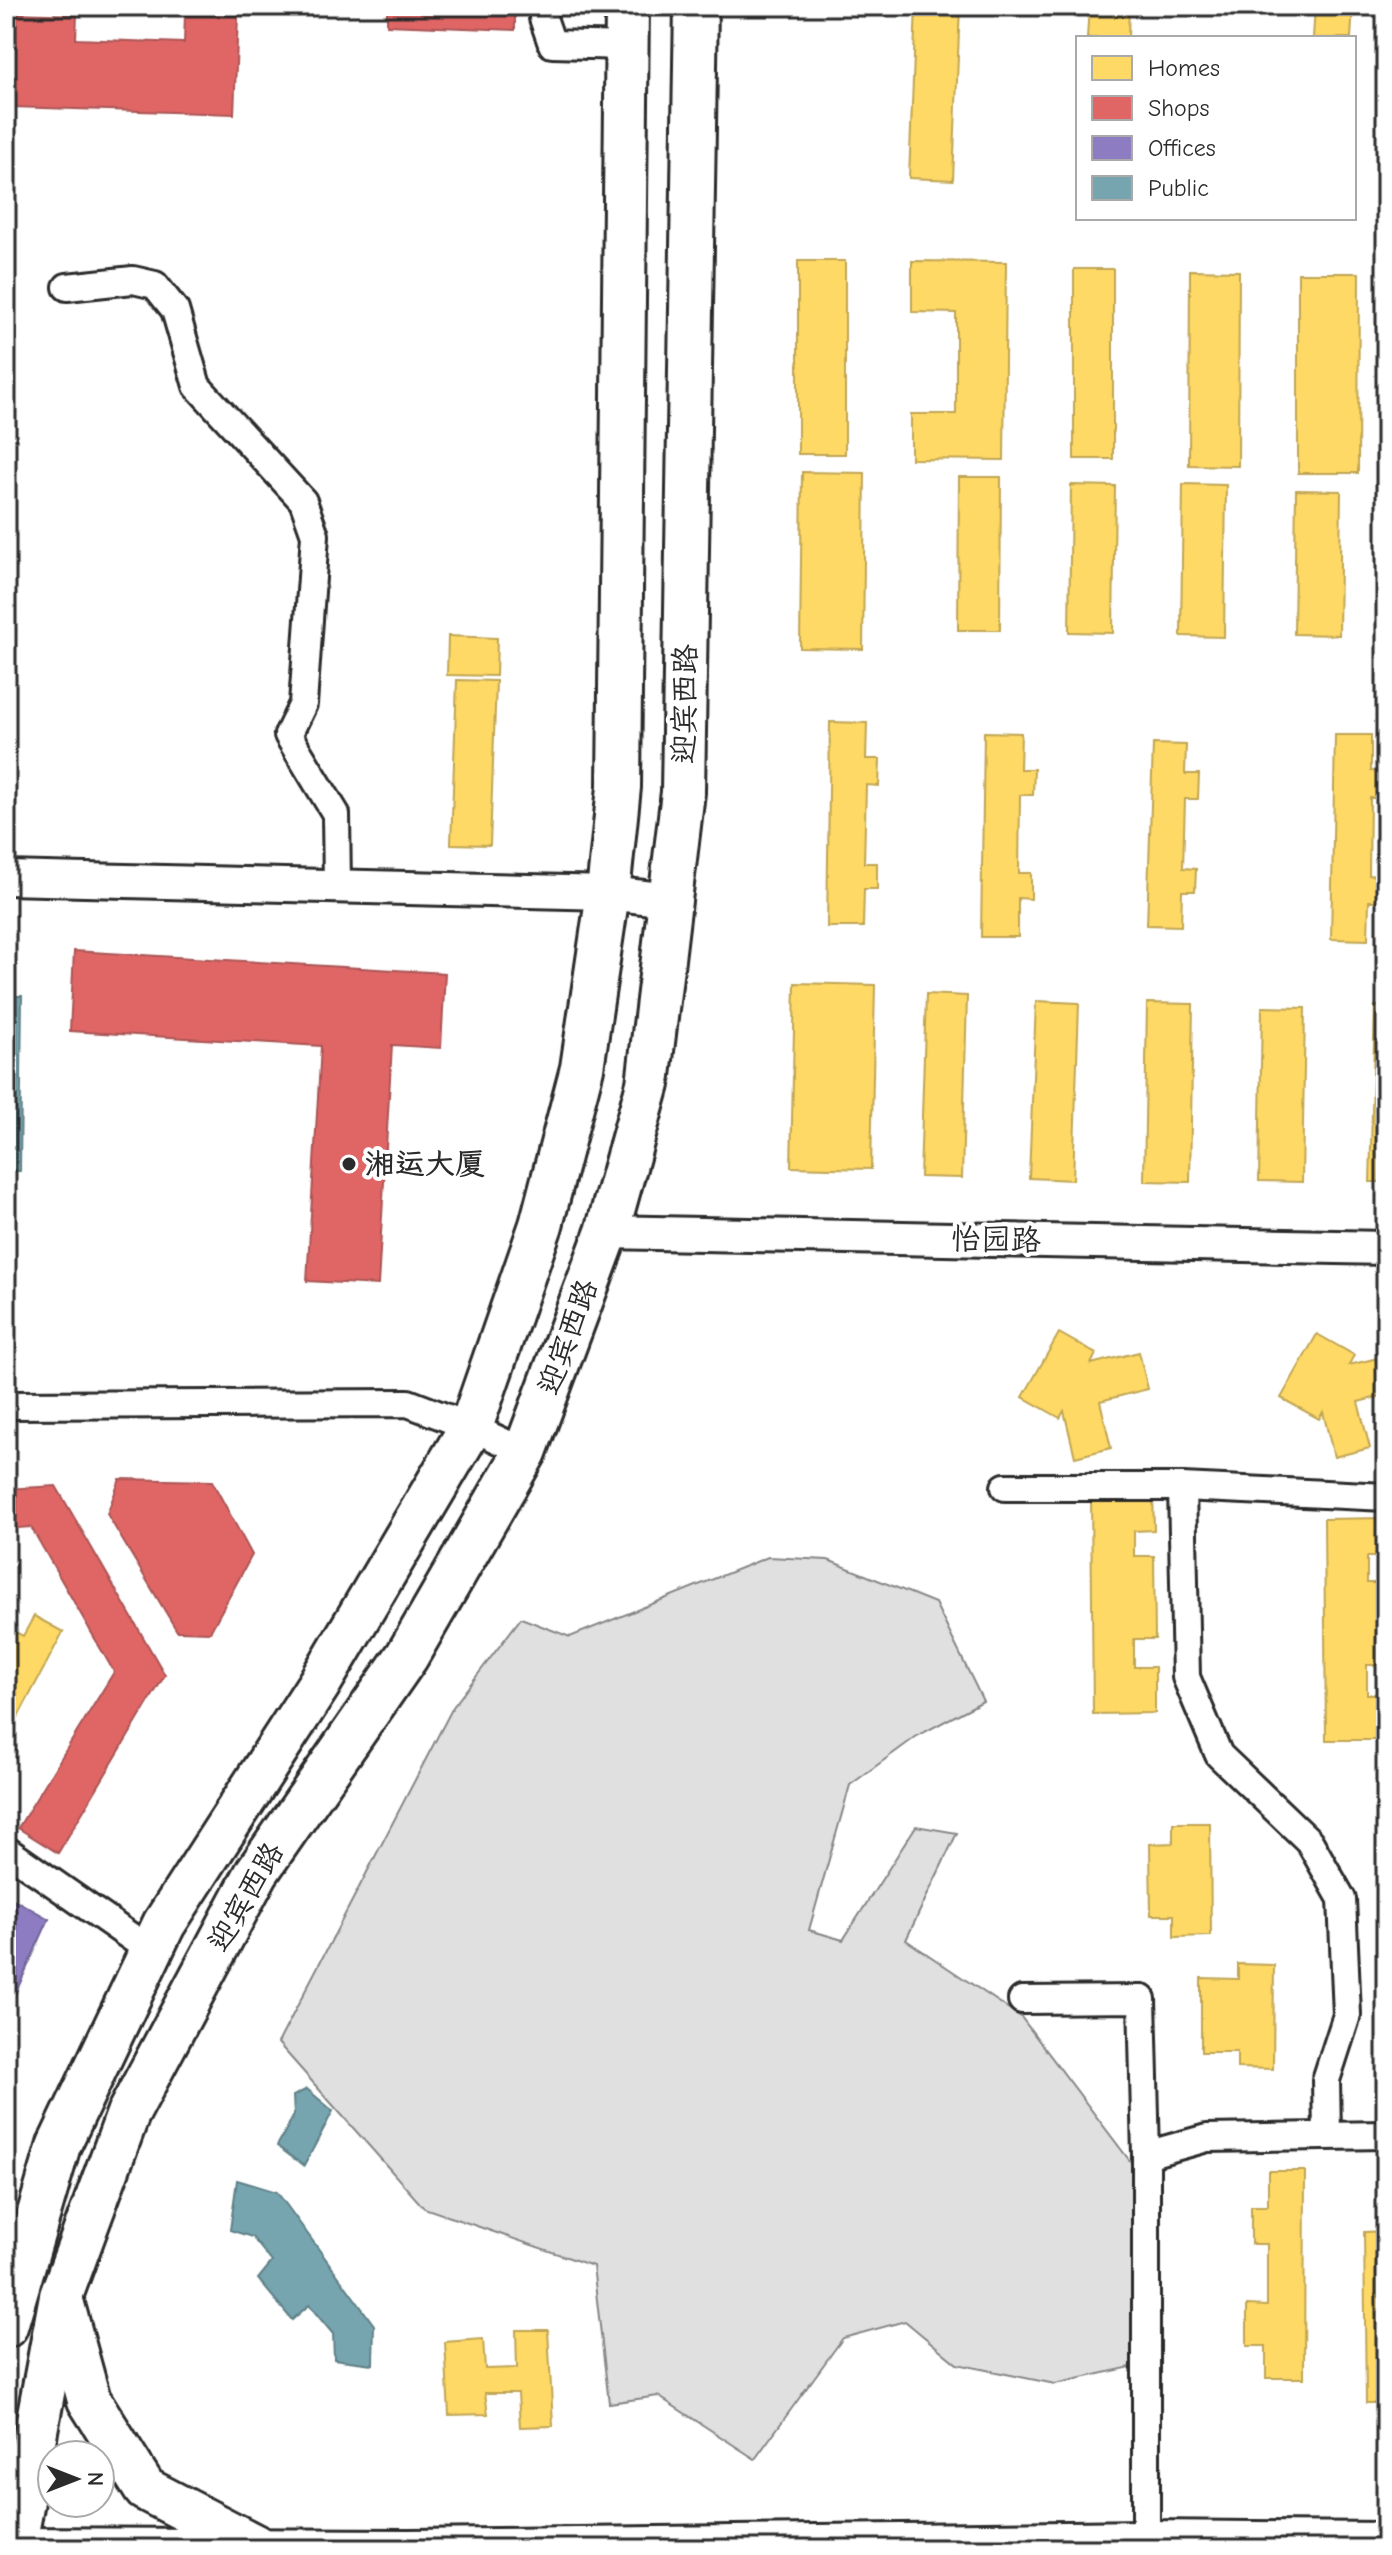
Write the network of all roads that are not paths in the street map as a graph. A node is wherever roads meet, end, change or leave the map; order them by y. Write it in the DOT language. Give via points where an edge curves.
graph roads {
  1 [pos="543,6"];
  2 [pos="696,6"];
  3 [pos="627,26"];
  4 [pos="67,287"];
  5 [pos="6,878"];
  6 [pos="337,886"];
  7 [pos="608,893"];
  8 [pos="670,900"];
  9 [pos="607,1232"];
  10 [pos="1386,1248"];
  11 [pos="6,1405"];
  12 [pos="471,1427"];
  13 [pos="525,1452"];
  14 [pos="1005,1487"];
  15 [pos="1182,1487"];
  16 [pos="1386,1497"];
  17 [pos="6,1850"];
  18 [pos="151,1951"];
  19 [pos="1022,2000"];
  20 [pos="1327,2135"];
  21 [pos="1386,2135"];
  22 [pos="1146,2155"];
  23 [pos="61,2296"];
  24 [pos="6,2326"];
  25 [pos="1146,2539"];
  26 [pos="1386,2541"];
  27 [pos="255,2546"];
  28 [pos="12,2547"];
  1 -- 3 [label="street" via="552,44"];
  2 -- 8 [label="highway, 迎宾西路" via="683,792"];
  3 -- 7 [label="highway, 迎宾西路" via="619,787"];
  4 -- 6 [label="street" via="133,280 155,285 175,310 197,386 303,501 315,535 303,704 288,735 336,814"];
  5 -- 6 [label="street"];
  6 -- 7 [label="street"];
  7 -- 8 [label="street"];
  7 -- 12 [label="highway, 迎宾西路" via="582,1068 541,1225"];
  8 -- 9 [label="highway, 迎宾西路" via="648,1084"];
  9 -- 10 [label="street, 怡园路"];
  9 -- 13 [label="highway, 迎宾西路"];
  11 -- 12 [label="street" via="408,1403"];
  12 -- 13 [label="street"];
  12 -- 18 [label="highway, 迎宾西路" via="319,1684"];
  13 -- 23 [label="highway, 迎宾西路" via="407,1656 257,1872 128,2114"];
  14 -- 15 [label="street"];
  15 -- 16 [label="street"];
  15 -- 20 [label="street" via="1186,1677 1219,1755 1309,1841 1342,1899 1347,2015 1326,2080"];
  17 -- 18 [label="street"];
  18 -- 24 [label="highway, 迎宾西路" via="59,2145"];
  19 -- 22 [label="street" via="1142,1999"];
  20 -- 21 [label="street"];
  20 -- 22 [label="street" via="1207,2138"];
  22 -- 25 [label="street"];
  23 -- 27 [label="highway" via="89,2400 145,2489"];
  23 -- 28 [label="highway, 迎宾西路"];
  25 -- 26 [label="main road"];
  25 -- 27 [label="main road"];
  27 -- 28 [label="main road"];
}
